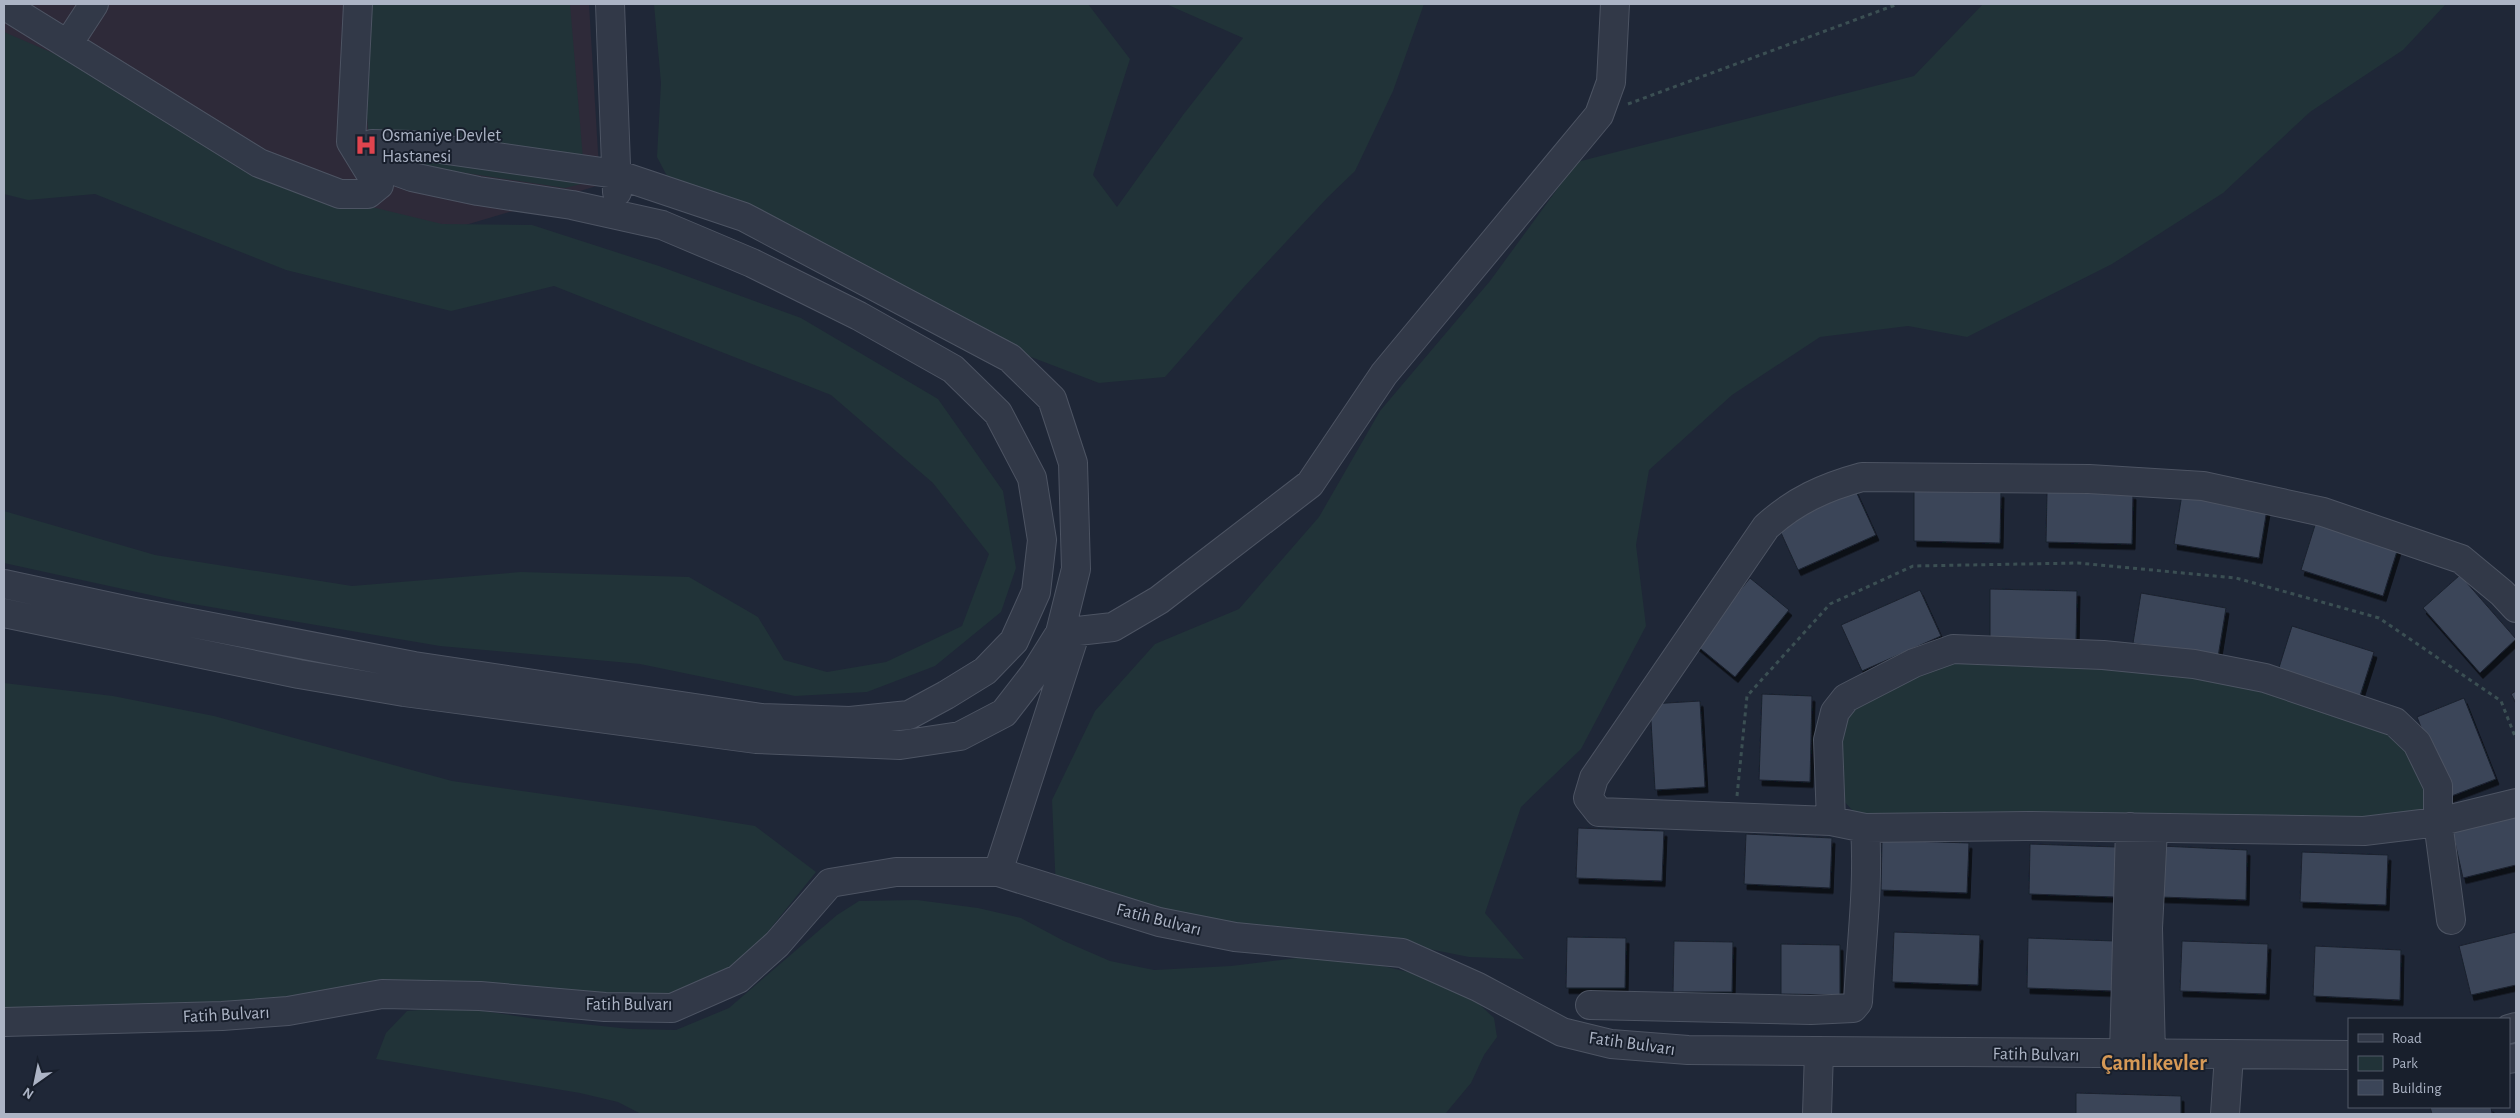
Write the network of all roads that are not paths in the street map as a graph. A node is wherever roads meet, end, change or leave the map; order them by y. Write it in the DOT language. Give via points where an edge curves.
graph roads {
  1 [pos="94,4"];
  2 [pos="610,4"];
  3 [pos="1615,4"];
  4 [pos="4,5"];
  5 [pos="356,6"];
  6 [pos="68,44"];
  7 [pos="616,174"];
  8 [pos="379,185"];
  9 [pos="610,213"];
  10 [pos="4,584"];
  11 [pos="2516,608"];
  12 [pos="4,613"];
  13 [pos="1068,632"];
  14 [pos="2516,803"];
  15 [pos="1831,821"];
  16 [pos="2438,822"];
  17 [pos="1866,828"];
  18 [pos="2141,828"];
  19 [pos="998,872"];
  20 [pos="2451,920"];
  21 [pos="1590,1005"];
  22 [pos="4,1022"];
  23 [pos="1818,1052"];
  24 [pos="2124,1054"];
  25 [pos="2151,1054"];
  26 [pos="2229,1055"];
  27 [pos="2348,1056"];
  28 [pos="1817,1114"];
  29 [pos="2225,1114"];
  1 -- 6 [label="street"];
  2 -- 7 [label="street"];
  3 -- 13 [label="street" via="1611,82 1599,115 1384,374 1310,484 1151,604 1113,628"];
  4 -- 6 [label="street"];
  5 -- 8 [label="street" via="351,142"];
  6 -- 8 [label="street" via="259,163 340,194 368,194"];
  7 -- 8 [label="street" via="412,145 372,144"];
  7 -- 9 [label="street" via="617,212"];
  7 -- 13 [label="street" via="752,222 1010,358 1052,399 1073,464 1076,568"];
  8 -- 9 [label="street" via="376,164 412,177 478,191 572,204"];
  9 -- 10 [label="street" via="662,225 752,263 859,316 953,369 998,413 1032,478 1042,540 1036,592 1014,641 985,670 946,696 909,714 850,720 762,718 414,666"];
  11 -- 15 [label="street" via="2461,559 2323,512 2204,486 2088,479 1862,477 1828,486 1782,512 1766,527 1594,778 1588,798 1599,812"];
  12 -- 13 [label="street" via="299,674 404,692 756,739 900,745 960,736 1004,713"];
  13 -- 19 [label="street"];
  14 -- 16 [label="street"];
  15 -- 16 [label="street" via="1828,740 1834,712 1846,698 1914,663 1953,649 2103,655 2194,664 2264,678 2395,722 2417,743 2438,786"];
  15 -- 17 [label="street"];
  16 -- 18 [label="street" via="2364,831"];
  16 -- 20 [label="street"];
  17 -- 18 [label="street"];
  17 -- 21 [label="street" via="1868,866 1858,1002 1853,1008"];
  18 -- 24 [label="street"];
  18 -- 25 [label="street" via="2148,928"];
  19 -- 22 [label="street, Fatih Bulvarı" via="896,872 830,883 777,944 738,979 672,1008 605,1007 480,996 382,994 288,1011 222,1016"];
  19 -- 23 [label="street, Fatih Bulvarı" via="1158,922 1235,937 1402,954 1478,987 1562,1032 1611,1044 1688,1050"];
  23 -- 24 [label="street, Fatih Bulvarı"];
  23 -- 28 [label="street"];
  24 -- 25 [label="street, Fatih Bulvarı"];
  25 -- 26 [label="street, Fatih Bulvarı"];
  26 -- 27 [label="street, Fatih Bulvarı"];
  26 -- 29 [label="street"];
}
